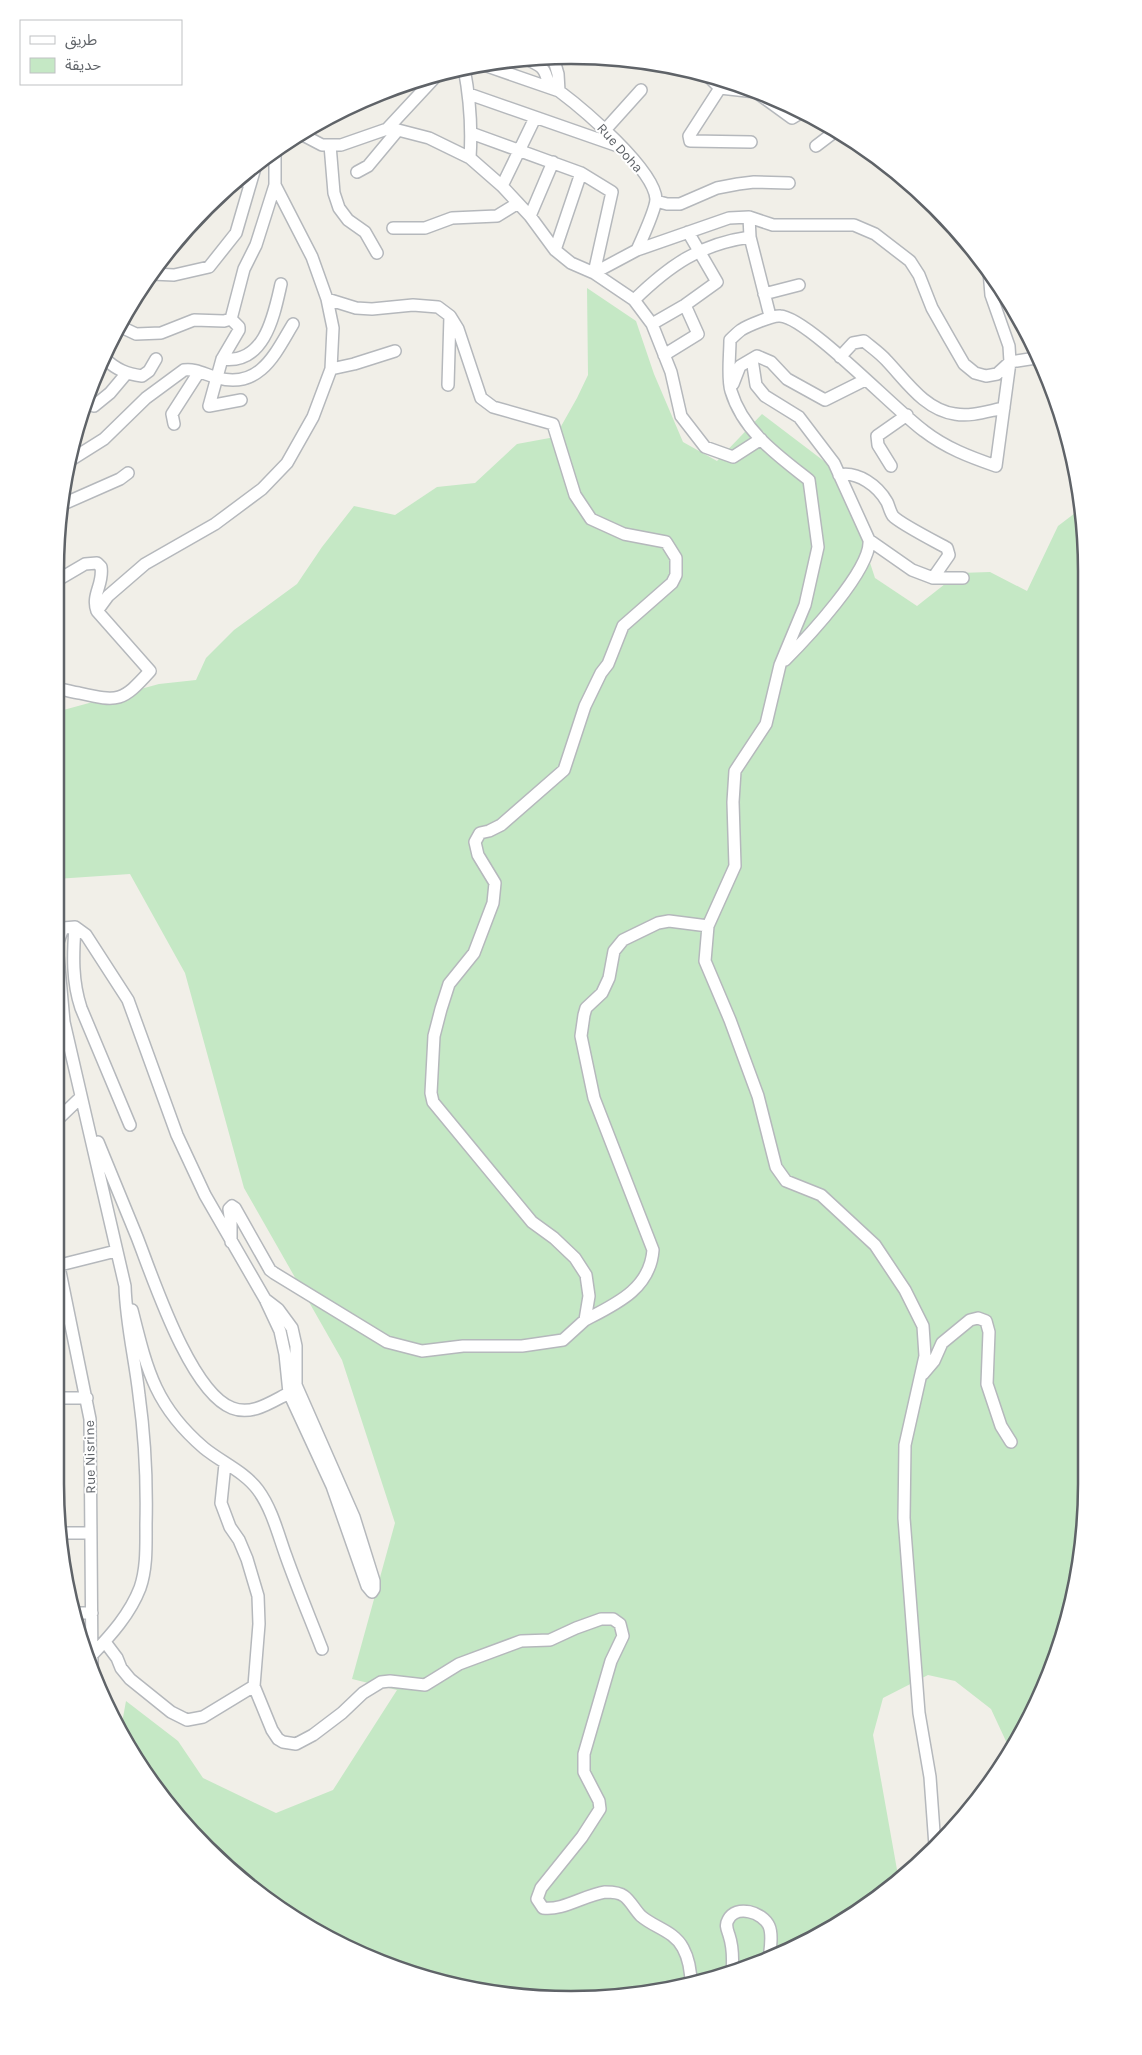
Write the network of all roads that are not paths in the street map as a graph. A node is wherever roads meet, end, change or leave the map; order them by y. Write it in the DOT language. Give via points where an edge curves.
graph roads {
  1 [pos="555,64"];
  2 [pos="537,65"];
  3 [pos="497,69"];
  4 [pos="465,75"];
  5 [pos="430,84"];
  6 [pos="720,88"];
  7 [pos="554,89"];
  8 [pos="727,89"];
  9 [pos="641,90"];
  10 [pos="469,94"];
  11 [pos="783,110"];
  12 [pos="795,116"];
  13 [pos="535,118"];
  14 [pos="392,130"];
  15 [pos="605,130"];
  16 [pos="471,133"];
  17 [pos="830,135"];
  18 [pos="308,138"];
  19 [pos="751,142"];
  20 [pos="330,145"];
  21 [pos="816,146"];
  22 [pos="622,147"];
  23 [pos="520,150"];
  24 [pos="470,158"];
  25 [pos="275,160"];
  26 [pos="553,162"];
  27 [pos="357,172"];
  28 [pos="581,173"];
  29 [pos="251,180"];
  30 [pos="789,182"];
  31 [pos="274,185"];
  32 [pos="502,186"];
  33 [pos="656,201"];
  34 [pos="518,203"];
  35 [pos="530,216"];
  36 [pos="749,217"];
  37 [pos="393,228"];
  38 [pos="688,232"];
  39 [pos="750,237"];
  40 [pos="555,250"];
  41 [pos="638,250"];
  42 [pos="699,251"];
  43 [pos="377,253"];
  44 [pos="594,272"];
  45 [pos="160,274"];
  46 [pos="281,284"];
  47 [pos="799,285"];
  48 [pos="990,285"];
  49 [pos="764,294"];
  50 [pos="327,299"];
  51 [pos="634,300"];
  52 [pos="685,305"];
  53 [pos="450,316"];
  54 [pos="770,316"];
  55 [pos="231,319"];
  56 [pos="293,324"];
  57 [pos="652,324"];
  58 [pos="126,329"];
  59 [pos="395,351"];
  60 [pos="664,355"];
  61 [pos="840,357"];
  62 [pos="156,359"];
  63 [pos="222,359"];
  64 [pos="752,359"];
  65 [pos="1031,359"];
  66 [pos="1010,362"];
  67 [pos="109,363"];
  68 [pos="331,369"];
  69 [pos="199,372"];
  70 [pos="126,374"];
  71 [pos="216,378"];
  72 [pos="865,380"];
  73 [pos="448,385"];
  74 [pos="731,390"];
  75 [pos="241,400"];
  76 [pos="94,406"];
  77 [pos="1004,408"];
  78 [pos="907,415"];
  79 [pos="174,424"];
  80 [pos="761,438"];
  81 [pos="77,456"];
  82 [pos="891,466"];
  83 [pos="128,473"];
  84 [pos="839,474"];
  85 [pos="68,502"];
  86 [pos="870,540"];
  87 [pos="64,576"];
  88 [pos="934,578"];
  89 [pos="963,578"];
  90 [pos="97,611"];
  91 [pos="780,665"];
  92 [pos="64,691"];
  93 [pos="64,926"];
  94 [pos="708,926"];
  95 [pos="64,1022"];
  96 [pos="81,1097"];
  97 [pos="64,1113"];
  98 [pos="86,1113"];
  99 [pos="130,1125"];
  100 [pos="231,1242"];
  101 [pos="116,1251"];
  102 [pos="64,1264"];
  103 [pos="125,1286"];
  104 [pos="265,1299"];
  105 [pos="64,1302"];
  106 [pos="585,1320"];
  107 [pos="920,1377"];
  108 [pos="289,1393"];
  109 [pos="64,1398"];
  110 [pos="87,1398"];
  111 [pos="1011,1442"];
  112 [pos="225,1464"];
  113 [pos="66,1533"];
  114 [pos="91,1533"];
  115 [pos="80,1613"];
  116 [pos="92,1613"];
  117 [pos="105,1642"];
  118 [pos="322,1649"];
  119 [pos="92,1650"];
  120 [pos="93,1654"];
  121 [pos="254,1686"];
  122 [pos="935,1837"];
  123 [pos="769,1951"];
  124 [pos="732,1965"];
  125 [pos="690,1977"];
  1 -- 7 [label="street" via="558,74"];
  2 -- 7 [label="street" via="546,72"];
  3 -- 7 [label="street"];
  4 -- 10 [label="street"];
  5 -- 14 [label="street"];
  6 -- 8 [label="street"];
  6 -- 19 [label="street" via="689,136 690,141"];
  7 -- 15 [label="street, Rue Doha"];
  9 -- 15 [label="street"];
  10 -- 13 [label="street"];
  10 -- 16 [label="street"];
  11 -- 12 [label="street" via="792,118"];
  13 -- 22 [label="street"];
  13 -- 23 [label="street"];
  14 -- 20 [label="street" via="341,145"];
  14 -- 24 [label="street" via="429,138"];
  14 -- 27 [label="street" via="368,166"];
  15 -- 22 [label="street, Rue Doha"];
  16 -- 23 [label="street"];
  16 -- 24 [label="street"];
  17 -- 21 [label="street"];
  18 -- 20 [label="street" via="322,145"];
  20 -- 43 [label="street" via="334,193 339,208 348,220 365,232"];
  22 -- 33 [label="street, Rue Doha" via="654,187"];
  23 -- 26 [label="street"];
  23 -- 32 [label="street"];
  24 -- 32 [label="street"];
  25 -- 31 [label="street"];
  26 -- 28 [label="street"];
  26 -- 35 [label="street"];
  28 -- 40 [label="street"];
  28 -- 44 [label="street" via="612,192"];
  29 -- 45 [label="street" via="236,233 209,267 174,275"];
  30 -- 33 [label="street" via="754,182 717,188 680,204"];
  31 -- 50 [label="street" via="312,257"];
  31 -- 55 [label="street" via="256,245 244,269"];
  32 -- 34 [label="street"];
  33 -- 41 [label="street"];
  34 -- 35 [label="street"];
  34 -- 37 [label="street" via="497,216 452,218 425,228"];
  35 -- 40 [label="street"];
  36 -- 38 [label="street" via="729,218"];
  36 -- 39 [label="street"];
  36 -- 66 [label="street" via="774,225 854,225 875,234 910,261 964,364 975,373 986,376 997,374"];
  38 -- 41 [label="street"];
  38 -- 42 [label="street"];
  39 -- 42 [label="street" via="726,240"];
  39 -- 49 [label="street"];
  40 -- 44 [label="street" via="571,263"];
  41 -- 44 [label="street"];
  42 -- 51 [label="street" via="679,261"];
  42 -- 52 [label="street" via="717,282"];
  44 -- 51 [label="street"];
  46 -- 63 [label="street" via="274,315 259,346 240,360"];
  47 -- 49 [label="street"];
  48 -- 66 [label="street" via="1009,346"];
  49 -- 54 [label="street"];
  50 -- 53 [label="street" via="372,309 426,305 438,307"];
  50 -- 68 [label="street" via="333,328"];
  51 -- 57 [label="street"];
  52 -- 57 [label="street"];
  52 -- 60 [label="street" via="698,334"];
  53 -- 73 [label="street"];
  53 -- 106 [label="street" via="458,330 481,398 494,407 553,424 575,495 591,519 624,534 666,542 676,558 676,575 672,583 623,626 608,664 585,706 564,770 501,825 480,833 477,838 478,855 495,883 493,903 474,953 449,984 434,1036 433,1102 532,1222 575,1258 586,1275 590,1296"];
  54 -- 61 [label="street" via="790,318"];
  54 -- 74 [label="street" via="741,330 730,340"];
  55 -- 58 [label="street" via="194,320 162,333 136,334"];
  55 -- 63 [label="street" via="239,330"];
  56 -- 71 [label="street" via="267,366 249,378"];
  57 -- 60 [label="street"];
  59 -- 68 [label="street"];
  60 -- 80 [label="street" via="681,416 705,447 732,457"];
  61 -- 72 [label="street"];
  61 -- 77 [label="street" via="853,342 864,341 885,358 924,401 954,414 969,415"];
  62 -- 70 [label="street" via="142,376"];
  63 -- 71 [label="street"];
  64 -- 72 [label="street" via="757,356 771,362 787,379 825,400"];
  64 -- 74 [label="street" via="740,366"];
  64 -- 84 [label="street" via="756,385 765,396 799,417"];
  65 -- 66 [label="street"];
  66 -- 77 [label="street"];
  67 -- 70 [label="street"];
  68 -- 90 [label="street" via="313,417 287,463 262,490 215,524 145,564 108,596"];
  69 -- 71 [label="street"];
  69 -- 79 [label="street" via="172,414"];
  69 -- 81 [label="street" via="184,370 146,398 104,439"];
  70 -- 76 [label="street"];
  71 -- 75 [label="street" via="209,406"];
  72 -- 78 [label="street"];
  74 -- 80 [label="street" via="746,425"];
  77 -- 78 [label="street" via="996,466 943,444"];
  78 -- 82 [label="street" via="877,436 878,445"];
  80 -- 91 [label="street" via="771,451 809,480 818,547 805,605"];
  83 -- 85 [label="street"];
  84 -- 86 [label="street"];
  84 -- 88 [label="street" via="861,477 872,484 886,500 894,517 946,548 948,558"];
  86 -- 88 [label="street" via="912,570"];
  86 -- 91 [label="street" via="870,548 851,584"];
  87 -- 90 [label="street" via="85,564 97,563 101,567 94,602"];
  88 -- 89 [label="street"];
  90 -- 92 [label="street" via="150,671 132,692 110,700"];
  91 -- 94 [label="street" via="766,724 735,772 736,866"];
  93 -- 99 [label="street" via="73,957 74,988"];
  93 -- 100 [label="street" via="86,935 128,1000 177,1135"];
  94 -- 106 [label="street" via="670,921 658,923 624,940 614,951 609,978 602,993 586,1008 581,1036 594,1098 653,1250 648,1275 621,1301"];
  94 -- 107 [label="street" via="705,961 758,1096 776,1167 786,1181 821,1195 875,1245 905,1290 923,1326 925,1356"];
  95 -- 96 [label="street"];
  96 -- 97 [label="street"];
  96 -- 98 [label="street"];
  98 -- 101 [label="street"];
  98 -- 108 [label="street" via="154,1285 182,1347 203,1383 222,1403 240,1410 256,1409"];
  100 -- 104 [label="street"];
  100 -- 106 [label="street" via="229,1208 232,1206 270,1270 387,1342 422,1350 522,1346 563,1340"];
  101 -- 102 [label="street"];
  101 -- 103 [label="street"];
  103 -- 112 [label="street" via="147,1366 165,1406 186,1431"];
  103 -- 117 [label="street" via="146,1472 146,1548 140,1587 124,1617"];
  104 -- 108 [label="street" via="283,1343"];
  104 -- 108 [label="street" via="278,1309 292,1328 296,1346 296,1385 357,1525 374,1581 372,1592 367,1586 332,1486"];
  105 -- 110 [label="street, Rue Nisrine"];
  107 -- 111 [label="street" via="934,1361 942,1343 970,1320 986,1321 989,1341 986,1384 1001,1426"];
  107 -- 122 [label="street" via="905,1445 904,1518 919,1712 930,1777"];
  109 -- 110 [label="street"];
  110 -- 114 [label="street, Rue Nisrine" via="91,1446"];
  112 -- 118 [label="street" via="252,1483 266,1503"];
  112 -- 121 [label="street" via="221,1503 239,1540 258,1596 260,1624"];
  113 -- 114 [label="street"];
  114 -- 116 [label="street, Rue Nisrine"];
  115 -- 116 [label="street"];
  116 -- 119 [label="street, Rue Nisrine"];
  117 -- 120 [label="street"];
  117 -- 121 [label="street" via="130,1679 171,1712 187,1720 203,1717"];
  121 -- 125 [label="street" via="278,1739 296,1744 326,1727 363,1693 381,1682 425,1686 459,1664 521,1641 550,1640 601,1619 617,1621 622,1628 622,1636 611,1661 584,1754 584,1772 599,1801 600,1810 541,1888 537,1899 543,1908 552,1909 605,1892 625,1896 642,1916 675,1936 689,1962"];
  123 -- 124 [label="street" via="770,1927 765,1918 746,1910 732,1915 726,1926"];
}
